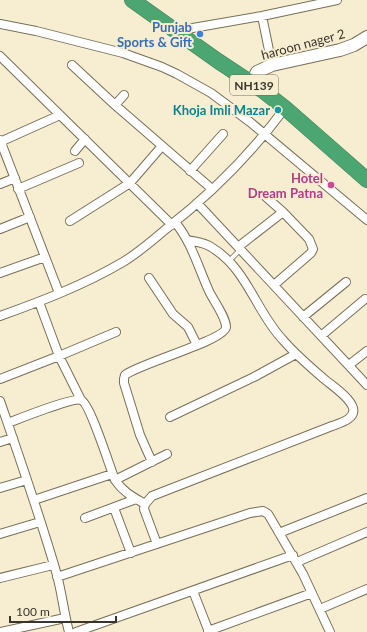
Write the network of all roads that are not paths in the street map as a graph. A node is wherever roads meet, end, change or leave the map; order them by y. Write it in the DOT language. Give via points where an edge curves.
graph roads {
  1 [pos="132,0"];
  2 [pos="146,0"];
  3 [pos="337,0"];
  4 [pos="303,3"];
  5 [pos="262,16"];
  6 [pos="0,24"];
  7 [pos="187,28"];
  8 [pos="367,37"];
  9 [pos="0,56"];
  10 [pos="272,64"];
  11 [pos="72,65"];
  12 [pos="252,79"];
  13 [pos="124,95"];
  14 [pos="115,105"];
  15 [pos="285,108"];
  16 [pos="60,115"];
  17 [pos="223,134"];
  18 [pos="265,134"];
  19 [pos="85,140"];
  20 [pos="0,141"];
  21 [pos="162,146"];
  22 [pos="75,150"];
  23 [pos="79,163"];
  24 [pos="367,169"];
  25 [pos="190,171"];
  26 [pos="15,178"];
  27 [pos="367,180"];
  28 [pos="130,183"];
  29 [pos="0,184"];
  30 [pos="18,188"];
  31 [pos="212,190"];
  32 [pos="266,197"];
  33 [pos="197,203"];
  34 [pos="282,212"];
  35 [pos="30,217"];
  36 [pos="367,220"];
  37 [pos="70,221"];
  38 [pos="174,224"];
  39 [pos="0,229"];
  40 [pos="188,240"];
  41 [pos="239,249"];
  42 [pos="45,257"];
  43 [pos="229,261"];
  44 [pos="0,273"];
  45 [pos="149,278"];
  46 [pos="346,282"];
  47 [pos="274,285"];
  48 [pos="59,293"];
  49 [pos="365,299"];
  50 [pos="39,302"];
  51 [pos="0,316"];
  52 [pos="303,316"];
  53 [pos="116,332"];
  54 [pos="321,336"];
  55 [pos="197,345"];
  56 [pos="367,351"];
  57 [pos="296,354"];
  58 [pos="59,356"];
  59 [pos="349,365"];
  60 [pos="0,378"];
  61 [pos="367,385"];
  62 [pos="81,400"];
  63 [pos="1,404"];
  64 [pos="170,417"];
  65 [pos="8,423"];
  66 [pos="13,438"];
  67 [pos="0,442"];
  68 [pos="167,454"];
  69 [pos="152,462"];
  70 [pos="114,477"];
  71 [pos="28,480"];
  72 [pos="0,488"];
  73 [pos="367,498"];
  74 [pos="136,499"];
  75 [pos="34,500"];
  76 [pos="145,504"];
  77 [pos="114,508"];
  78 [pos="85,518"];
  79 [pos="40,522"];
  80 [pos="367,532"];
  81 [pos="279,533"];
  82 [pos="0,534"];
  83 [pos="157,544"];
  84 [pos="130,553"];
  85 [pos="295,559"];
  86 [pos="53,565"];
  87 [pos="57,576"];
  88 [pos="0,578"];
  89 [pos="367,589"];
  90 [pos="193,591"];
  91 [pos="312,593"];
  92 [pos="320,609"];
  93 [pos="65,618"];
  94 [pos="1,632"];
  95 [pos="69,632"];
  96 [pos="76,632"];
  97 [pos="208,632"];
  98 [pos="330,632"];
  1 -- 12 [label="highway, NH139" via="218,61"];
  2 -- 7 [label="highway, NH139"];
  3 -- 4 [label="street"];
  4 -- 5 [label="street"];
  5 -- 7 [label="street"];
  5 -- 10 [label="street"];
  6 -- 18 [label="street" via="62,37 162,66 211,93"];
  7 -- 12 [label="highway, NH139"];
  8 -- 10 [label="street, haroon nager 2" via="340,50"];
  9 -- 16 [label="street"];
  10 -- 12 [label="street, haroon nager 2" via="257,72"];
  11 -- 14 [label="street"];
  12 -- 15 [label="highway, NH139"];
  12 -- 24 [label="highway, NH139" via="290,102"];
  13 -- 14 [label="street"];
  14 -- 21 [label="street"];
  15 -- 18 [label="street"];
  15 -- 27 [label="highway, NH139"];
  16 -- 19 [label="street"];
  16 -- 20 [label="street"];
  17 -- 25 [label="street"];
  18 -- 31 [label="street"];
  18 -- 36 [label="street"];
  19 -- 22 [label="street"];
  19 -- 28 [label="street"];
  20 -- 26 [label="street"];
  21 -- 25 [label="street"];
  21 -- 28 [label="street"];
  23 -- 30 [label="street"];
  25 -- 31 [label="street"];
  26 -- 29 [label="street"];
  26 -- 30 [label="street"];
  28 -- 37 [label="street"];
  28 -- 38 [label="street"];
  30 -- 35 [label="street"];
  31 -- 33 [label="street"];
  32 -- 34 [label="street"];
  33 -- 38 [label="street"];
  33 -- 41 [label="street"];
  34 -- 41 [label="street"];
  34 -- 47 [label="street" via="309,239 313,249"];
  35 -- 39 [label="street"];
  35 -- 42 [label="street"];
  38 -- 40 [label="street"];
  38 -- 48 [label="street" via="110,270"];
  40 -- 43 [label="street" via="210,246"];
  40 -- 55 [label="street" via="226,327 221,334"];
  41 -- 43 [label="lane"];
  41 -- 47 [label="street"];
  42 -- 44 [label="street"];
  42 -- 48 [label="street"];
  43 -- 57 [label="street" via="281,339"];
  45 -- 55 [label="street" via="173,314 188,327"];
  46 -- 52 [label="street"];
  47 -- 52 [label="street"];
  48 -- 50 [label="street"];
  49 -- 54 [label="street"];
  50 -- 51 [label="street"];
  50 -- 58 [label="street"];
  52 -- 54 [label="street"];
  53 -- 58 [label="street"];
  54 -- 59 [label="street"];
  55 -- 69 [label="street" via="136,368 125,375 124,383 140,435"];
  56 -- 59 [label="street"];
  57 -- 64 [label="street"];
  57 -- 76 [label="street" via="350,402 353,407 351,417 152,496"];
  58 -- 60 [label="street"];
  58 -- 62 [label="street"];
  59 -- 61 [label="street"];
  62 -- 65 [label="street" via="77,399"];
  62 -- 70 [label="street" via="90,414"];
  63 -- 65 [label="street"];
  65 -- 66 [label="street"];
  66 -- 67 [label="street"];
  66 -- 71 [label="street"];
  68 -- 69 [label="street"];
  69 -- 70 [label="street"];
  70 -- 74 [label="street" via="120,488"];
  70 -- 75 [label="street"];
  71 -- 72 [label="street"];
  71 -- 75 [label="street"];
  73 -- 81 [label="street"];
  74 -- 76 [label="street"];
  74 -- 77 [label="street"];
  75 -- 79 [label="street"];
  76 -- 83 [label="street" via="146,515"];
  77 -- 78 [label="street"];
  77 -- 84 [label="street"];
  79 -- 82 [label="street"];
  79 -- 86 [label="street"];
  80 -- 85 [label="street"];
  81 -- 83 [label="street" via="268,514 258,511"];
  81 -- 85 [label="street"];
  83 -- 84 [label="street"];
  84 -- 87 [label="street"];
  85 -- 90 [label="street"];
  85 -- 91 [label="street"];
  86 -- 87 [label="street"];
  86 -- 88 [label="street"];
  87 -- 93 [label="street"];
  89 -- 92 [label="street"];
  90 -- 96 [label="street"];
  90 -- 97 [label="street"];
  91 -- 92 [label="street"];
  91 -- 97 [label="street"];
  92 -- 98 [label="street"];
  93 -- 94 [label="street"];
  93 -- 95 [label="street"];
}
